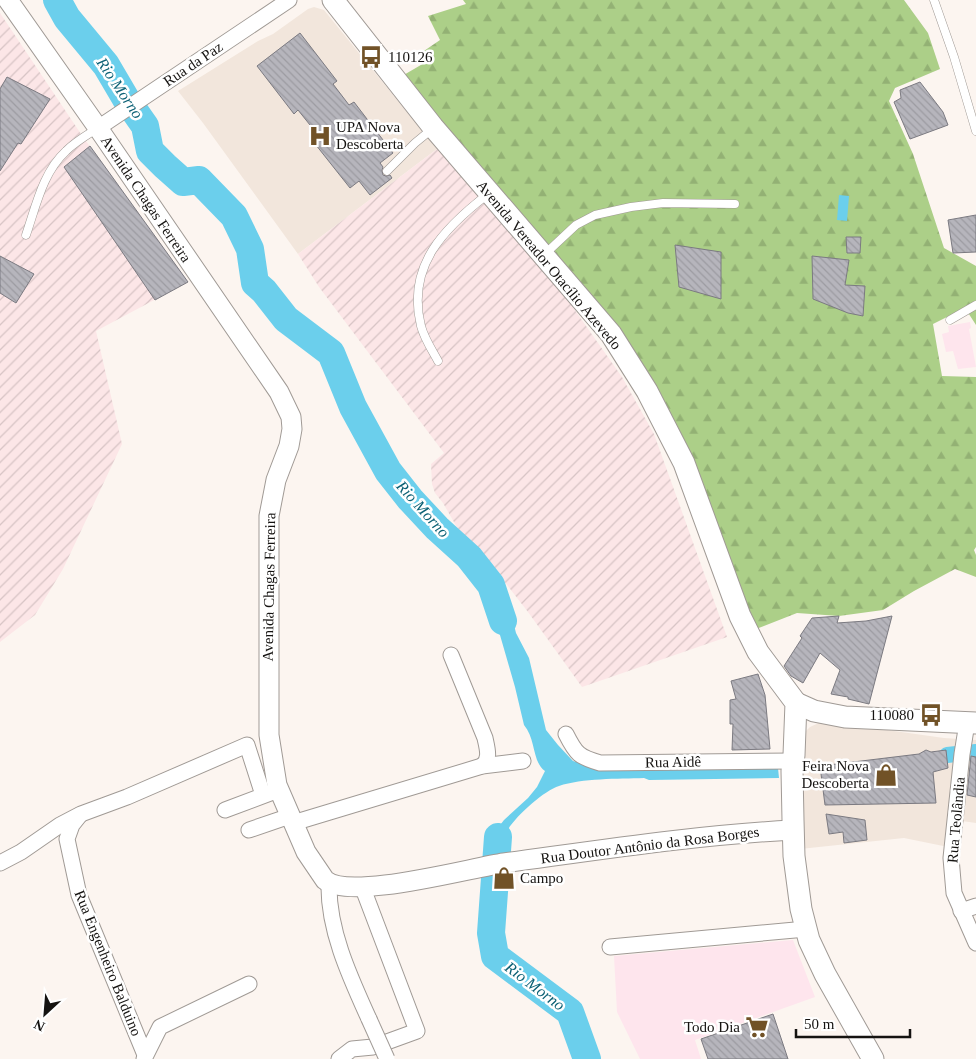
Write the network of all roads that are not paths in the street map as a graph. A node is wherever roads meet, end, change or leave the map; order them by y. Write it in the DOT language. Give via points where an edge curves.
graph roads {
  1 [pos="8,0"];
  2 [pos="289,0"];
  3 [pos="333,0"];
  4 [pos="934,0"];
  5 [pos="103,124"];
  6 [pos="433,127"];
  7 [pos="976,131"];
  8 [pos="387,171"];
  9 [pos="490,192"];
  10 [pos="735,204"];
  11 [pos="26,235"];
  12 [pos="544,255"];
  13 [pos="976,305"];
  14 [pos="950,320"];
  15 [pos="438,361"];
  16 [pos="451,655"];
  17 [pos="796,703"];
  18 [pos="971,723"];
  19 [pos="566,734"];
  20 [pos="523,761"];
  21 [pos="793,761"];
  22 [pos="482,766"];
  23 [pos="271,792"];
  24 [pos="225,810"];
  25 [pos="81,814"];
  26 [pos="292,820"];
  27 [pos="249,830"];
  28 [pos="793,830"];
  29 [pos="0,863"];
  30 [pos="329,884"];
  31 [pos="362,886"];
  32 [pos="976,906"];
  33 [pos="961,911"];
  34 [pos="806,930"];
  35 [pos="976,944"];
  36 [pos="610,947"];
  37 [pos="249,984"];
  38 [pos="370,1053"];
  39 [pos="145,1057"];
  40 [pos="339,1059"];
  41 [pos="387,1059"];
  42 [pos="873,1059"];
  1 -- 5 [label="street, Avenida Chagas Ferreira"];
  2 -- 5 [label="street, Rua da Paz"];
  3 -- 6 [label="main road, Avenida Vereador Otacílio Azevedo"];
  4 -- 7 [label="lane"];
  5 -- 11 [label="lane" via="58,160 41,189"];
  5 -- 23 [label="street, Avenida Chagas Ferreira" via="279,392 291,417 289,446 276,480 269,516 268,735"];
  6 -- 8 [label="lane"];
  6 -- 9 [label="main road, Avenida Vereador Otacílio Azevedo"];
  9 -- 12 [label="main road, Avenida Vereador Otacílio Azevedo"];
  9 -- 15 [label="lane" via="465,212 424,264 417,296 421,328"];
  10 -- 12 [label="lane" via="663,203 595,215 576,225"];
  12 -- 17 [label="main road, Avenida Vereador Otacílio Azevedo" via="611,334 647,391 684,463 740,616 758,652"];
  13 -- 14 [label="lane"];
  16 -- 22 [label="street" via="485,738 487,758"];
  17 -- 18 [label="main road" via="814,711 845,717"];
  17 -- 21 [label="main road"];
  18 -- 33 [label="street, Rua Teolândia" via="962,754 951,858 952,883"];
  19 -- 21 [label="street, Rua Aidê" via="582,758 600,763"];
  20 -- 22 [label="street"];
  21 -- 28 [label="main road"];
  22 -- 26 [label="street"];
  23 -- 24 [label="street"];
  23 -- 25 [label="street" via="247,745"];
  23 -- 26 [label="street, Avenida Chagas Ferreira"];
  25 -- 29 [label="street"];
  25 -- 39 [label="street, Rua Engenheiro Balduino" via="72,825 68,839 79,895"];
  26 -- 27 [label="street"];
  26 -- 30 [label="street, Avenida Chagas Ferreira" via="315,867"];
  28 -- 31 [label="street, Rua Doutor Antônio da Rosa Borges" via="674,840 481,866 416,881"];
  28 -- 34 [label="main road" via="800,909"];
  30 -- 31 [label="street, Rua Doutor Antônio da Rosa Borges"];
  30 -- 41 [label="street, bridge" via="333,923"];
  31 -- 38 [label="street" via="417,1030"];
  32 -- 33 [label="street"];
  33 -- 35 [label="street, Rua Teolândia"];
  34 -- 36 [label="street"];
  34 -- 42 [label="main road" via="825,974"];
  37 -- 39 [label="street" via="160,1027"];
  38 -- 40 [label="street" via="352,1049"];
}
